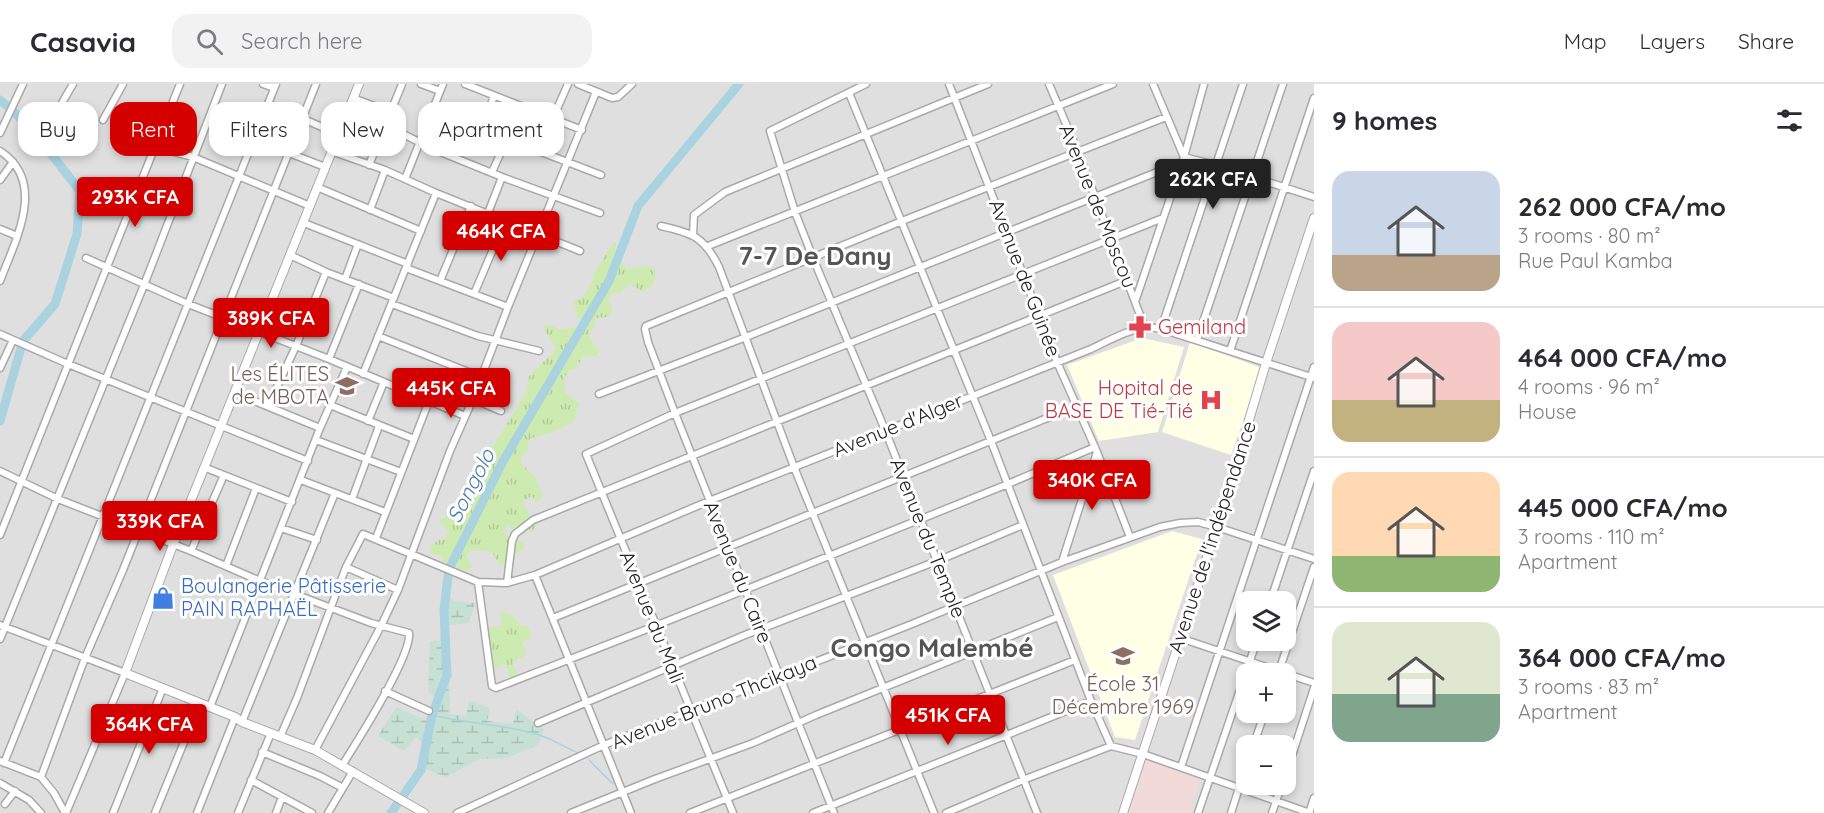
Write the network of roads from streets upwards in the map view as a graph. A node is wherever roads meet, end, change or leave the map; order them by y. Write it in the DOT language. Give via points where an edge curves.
graph roads {
  1 [pos="24,84"];
  2 [pos="73,84"];
  3 [pos="123,84"];
  4 [pos="180,84"];
  5 [pos="222,84"];
  6 [pos="263,84"];
  7 [pos="316,84"];
  8 [pos="359,84"];
  9 [pos="402,84"];
  10 [pos="421,84"];
  11 [pos="443,84"];
  12 [pos="465,84"];
  13 [pos="568,84"];
  14 [pos="578,84"];
  15 [pos="632,84"];
  16 [pos="866,84"];
  17 [pos="949,84"];
  18 [pos="988,84"];
  19 [pos="1049,84"];
  20 [pos="1113,84"];
  21 [pos="1153,84"];
  22 [pos="1204,84"];
  23 [pos="1243,84"];
  24 [pos="1283,84"];
  25 [pos="474,85"];
  26 [pos="275,86"];
  27 [pos="440,91"];
  28 [pos="596,92"];
  29 [pos="849,93"];
  30 [pos="494,96"];
  31 [pos="954,97"];
  32 [pos="353,98"];
  33 [pos="1314,98"];
  34 [pos="62,102"];
  35 [pos="173,102"];
  36 [pos="270,102"];
  37 [pos="309,102"];
  38 [pos="351,102"];
  39 [pos="364,102"];
  40 [pos="394,102"];
  41 [pos="435,102"];
  42 [pos="492,102"];
  43 [pos="510,102"];
  44 [pos="560,102"];
  45 [pos="1058,105"];
  46 [pos="1166,117"];
  47 [pos="103,120"];
  48 [pos="564,123"];
  49 [pos="582,130"];
  50 [pos="0,133"];
  51 [pos="866,133"];
  52 [pos="971,140"];
  53 [pos="418,146"];
  54 [pos="0,151"];
  55 [pos="1078,152"];
  56 [pos="151,156"];
  57 [pos="189,156"];
  58 [pos="246,156"];
  59 [pos="287,156"];
  60 [pos="296,156"];
  61 [pos="329,156"];
  62 [pos="345,156"];
  63 [pos="373,156"];
  64 [pos="452,156"];
  65 [pos="499,156"];
  66 [pos="549,156"];
  67 [pos="193,157"];
  68 [pos="1183,159"];
  69 [pos="13,162"];
  70 [pos="568,164"];
  71 [pos="369,165"];
  72 [pos="1215,165"];
  73 [pos="325,167"];
  74 [pos="781,167"];
  75 [pos="385,170"];
  76 [pos="492,172"];
  77 [pos="601,175"];
  78 [pos="884,176"];
  79 [pos="1251,176"];
  80 [pos="238,177"];
  81 [pos="502,177"];
  82 [pos="405,179"];
  83 [pos="0,180"];
  84 [pos="989,186"];
  85 [pos="1284,187"];
  86 [pos="317,188"];
  87 [pos="274,192"];
  88 [pos="436,193"];
  89 [pos="555,196"];
  90 [pos="1095,196"];
  91 [pos="1314,198"];
  92 [pos="310,206"];
  93 [pos="471,206"];
  94 [pos="370,210"];
  95 [pos="795,212"];
  96 [pos="488,213"];
  97 [pos="600,213"];
  98 [pos="1163,218"];
  99 [pos="1314,218"];
  100 [pos="505,221"];
  101 [pos="902,221"];
  102 [pos="304,223"];
  103 [pos="661,226"];
  104 [pos="0,230"];
  105 [pos="421,231"];
  106 [pos="1008,232"];
  107 [pos="539,235"];
  108 [pos="693,235"];
  109 [pos="17,236"];
  110 [pos="1112,239"];
  111 [pos="358,244"];
  112 [pos="708,246"];
  113 [pos="580,251"];
  114 [pos="290,255"];
  115 [pos="86,258"];
  116 [pos="813,258"];
  117 [pos="107,266"];
  118 [pos="407,266"];
  119 [pos="921,266"];
  120 [pos="326,272"];
  121 [pos="1023,275"];
  122 [pos="345,279"];
  123 [pos="1128,280"];
  124 [pos="0,281"];
  125 [pos="440,281"];
  126 [pos="358,284"];
  127 [pos="144,285"];
  128 [pos="728,292"];
  129 [pos="474,294"];
  130 [pos="1136,300"];
  131 [pos="393,301"];
  132 [pos="832,302"];
  133 [pos="188,304"];
  134 [pos="508,307"];
  135 [pos="937,308"];
  136 [pos="1039,316"];
  137 [pos="222,318"];
  138 [pos="1145,328"];
  139 [pos="1161,329"];
  140 [pos="259,331"];
  141 [pos="0,334"];
  142 [pos="378,336"];
  143 [pos="746,338"];
  144 [pos="13,340"];
  145 [pos="1197,340"];
  146 [pos="496,341"];
  147 [pos="849,343"];
  148 [pos="296,346"];
  149 [pos="953,349"];
  150 [pos="539,351"];
  151 [pos="1230,351"];
  152 [pos="329,359"];
  153 [pos="1057,362"];
  154 [pos="1266,363"];
  155 [pos="68,364"];
  156 [pos="347,367"];
  157 [pos="1314,367"];
  158 [pos="0,368"];
  159 [pos="658,371"];
  160 [pos="363,374"];
  161 [pos="425,375"];
  162 [pos="481,377"];
  163 [pos="1312,377"];
  164 [pos="105,379"];
  165 [pos="762,379"];
  166 [pos="384,382"];
  167 [pos="866,385"];
  168 [pos="235,393"];
  169 [pos="599,394"];
  170 [pos="150,396"];
  171 [pos="416,396"];
  172 [pos="971,396"];
  173 [pos="473,399"];
  174 [pos="429,401"];
  175 [pos="330,405"];
  176 [pos="268,406"];
  177 [pos="1077,406"];
  178 [pos="186,411"];
  179 [pos="501,411"];
  180 [pos="675,413"];
  181 [pos="465,416"];
  182 [pos="777,420"];
  183 [pos="368,421"];
  184 [pos="222,426"];
  185 [pos="379,426"];
  186 [pos="320,428"];
  187 [pos="885,430"];
  188 [pos="414,439"];
  189 [pos="316,440"];
  190 [pos="991,441"];
  191 [pos="1096,450"];
  192 [pos="691,455"];
  193 [pos="366,459"];
  194 [pos="308,461"];
  195 [pos="794,467"];
  196 [pos="206,468"];
  197 [pos="0,471"];
  198 [pos="1314,471"];
  199 [pos="400,472"];
  200 [pos="224,475"];
  201 [pos="904,476"];
  202 [pos="301,480"];
  203 [pos="21,482"];
  204 [pos="1008,484"];
  205 [pos="256,488"];
  206 [pos="601,491"];
  207 [pos="335,493"];
  208 [pos="58,499"];
  209 [pos="352,499"];
  210 [pos="709,501"];
  211 [pos="292,502"];
  212 [pos="385,512"];
  213 [pos="813,513"];
  214 [pos="102,516"];
  215 [pos="920,519"];
  216 [pos="1023,525"];
  217 [pos="1217,527"];
  218 [pos="282,528"];
  219 [pos="138,530"];
  220 [pos="0,535"];
  221 [pos="1131,537"];
  222 [pos="376,538"];
  223 [pos="620,538"];
  224 [pos="317,540"];
  225 [pos="1256,540"];
  226 [pos="173,545"];
  227 [pos="728,547"];
  228 [pos="191,551"];
  229 [pos="1288,551"];
  230 [pos="830,554"];
  231 [pos="412,555"];
  232 [pos="1314,559"];
  233 [pos="937,561"];
  234 [pos="1062,562"];
  235 [pos="226,566"];
  236 [pos="346,567"];
  237 [pos="1314,567"];
  238 [pos="1041,571"];
  239 [pos="535,575"];
  240 [pos="260,582"];
  241 [pos="478,582"];
  242 [pos="638,582"];
  243 [pos="507,583"];
  244 [pos="745,588"];
  245 [pos="398,590"];
  246 [pos="1274,591"];
  247 [pos="294,595"];
  248 [pos="846,596"];
  249 [pos="955,606"];
  250 [pos="331,607"];
  251 [pos="1058,616"];
  252 [pos="553,618"];
  253 [pos="2,626"];
  254 [pos="381,626"];
  255 [pos="655,626"];
  256 [pos="761,630"];
  257 [pos="1180,638"];
  258 [pos="0,639"];
  259 [pos="865,642"];
  260 [pos="52,646"];
  261 [pos="1218,651"];
  262 [pos="1254,651"];
  263 [pos="973,652"];
  264 [pos="85,658"];
  265 [pos="569,659"];
  266 [pos="1076,660"];
  267 [pos="1250,662"];
  268 [pos="1281,663"];
  269 [pos="673,666"];
  270 [pos="125,673"];
  271 [pos="779,675"];
  272 [pos="1296,678"];
  273 [pos="1314,683"];
  274 [pos="883,687"];
  275 [pos="163,688"];
  276 [pos="1314,688"];
  277 [pos="385,691"];
  278 [pos="989,693"];
  279 [pos="586,701"];
  280 [pos="1091,701"];
  281 [pos="200,703"];
  282 [pos="210,707"];
  283 [pos="429,711"];
  284 [pos="690,711"];
  285 [pos="235,717"];
  286 [pos="242,722"];
  287 [pos="538,723"];
  288 [pos="799,723"];
  289 [pos="900,729"];
  290 [pos="271,734"];
  291 [pos="280,736"];
  292 [pos="1006,736"];
  293 [pos="1296,743"];
  294 [pos="604,745"];
  295 [pos="1111,746"];
  296 [pos="315,750"];
  297 [pos="262,752"];
  298 [pos="1143,754"];
  299 [pos="710,759"];
  300 [pos="2,762"];
  301 [pos="816,764"];
  302 [pos="343,765"];
  303 [pos="1181,767"];
  304 [pos="353,771"];
  305 [pos="917,771"];
  306 [pos="41,777"];
  307 [pos="1210,777"];
  308 [pos="251,780"];
  309 [pos="1023,780"];
  310 [pos="0,783"];
  311 [pos="343,788"];
  312 [pos="1236,788"];
  313 [pos="15,791"];
  314 [pos="623,791"];
  315 [pos="1237,795"];
  316 [pos="1259,795"];
  317 [pos="1278,795"];
  318 [pos="282,797"];
  319 [pos="727,798"];
  320 [pos="1314,798"];
  321 [pos="1276,800"];
  322 [pos="5,804"];
  323 [pos="831,806"];
  324 [pos="41,813"];
  325 [pos="66,813"];
  326 [pos="113,813"];
  327 [pos="155,813"];
  328 [pos="197,813"];
  329 [pos="238,813"];
  330 [pos="276,813"];
  331 [pos="312,813"];
  332 [pos="328,813"];
  333 [pos="424,813"];
  334 [pos="457,813"];
  335 [pos="572,813"];
  336 [pos="631,813"];
  337 [pos="690,813"];
  338 [pos="733,813"];
  339 [pos="813,813"];
  340 [pos="834,813"];
  341 [pos="934,813"];
  342 [pos="946,813"];
  343 [pos="1037,813"];
  344 [pos="1123,813"];
  345 [pos="1198,813"];
  346 [pos="1231,813"];
  347 [pos="1272,813"];
  348 [pos="1309,813"];
  1 -- 50 [label="street"];
  2 -- 34 [label="street"];
  3 -- 47 [label="street"];
  4 -- 35 [label="street"];
  5 -- 67 [label="street"];
  6 -- 26 [label="street"];
  7 -- 37 [label="street"];
  8 -- 32 [label="street"];
  9 -- 40 [label="street"];
  10 -- 27 [label="street"];
  11 -- 27 [label="street"];
  12 -- 25 [label="street"];
  13 -- 44 [label="street"];
  14 -- 28 [label="street"];
  15 -- 28 [label="street" via="615,98"];
  16 -- 29 [label="street"];
  17 -- 31 [label="street, Avenue de Guinée"];
  18 -- 31 [label="street"];
  19 -- 45 [label="street, Avenue de Moscou"];
  20 -- 45 [label="street"];
  21 -- 46 [label="street"];
  22 -- 68 [label="street"];
  23 -- 72 [label="street"];
  24 -- 79 [label="street"];
  25 -- 30 [label="street"];
  26 -- 36 [label="street"];
  27 -- 41 [label="street"];
  28 -- 49 [label="street"];
  29 -- 51 [label="street"];
  29 -- 74 [label="street, Avenue du Temple" via="771,129"];
  30 -- 42 [label="street"];
  30 -- 43 [label="street"];
  31 -- 51 [label="street"];
  31 -- 52 [label="street, Avenue de Guinée"];
  32 -- 38 [label="street"];
  32 -- 39 [label="street"];
  33 -- 85 [label="street"];
  45 -- 52 [label="street"];
  45 -- 55 [label="street, Avenue de Moscou"];
  46 -- 55 [label="street"];
  46 -- 68 [label="street"];
  48 -- 49 [label="street"];
  49 -- 70 [label="street"];
  51 -- 74 [label="street"];
  51 -- 78 [label="street"];
  52 -- 78 [label="street"];
  52 -- 84 [label="street, Avenue de Guinée"];
  53 -- 82 [label="street"];
  54 -- 69 [label="street"];
  55 -- 84 [label="street"];
  55 -- 90 [label="street, Avenue de Moscou"];
  56 -- 117 [label="street"];
  57 -- 67 [label="street"];
  58 -- 80 [label="street"];
  59 -- 87 [label="street"];
  60 -- 73 [label="street"];
  61 -- 73 [label="street"];
  62 -- 71 [label="street"];
  63 -- 71 [label="street"];
  64 -- 76 [label="street"];
  65 -- 76 [label="street"];
  66 -- 70 [label="street"];
  67 -- 80 [label="street"];
  67 -- 127 [label="street"];
  68 -- 72 [label="street"];
  68 -- 90 [label="street"];
  68 -- 98 [label="street"];
  69 -- 83 [label="street"];
  69 -- 109 [label="street" via="25,186 24,217"];
  70 -- 77 [label="street"];
  70 -- 89 [label="street"];
  71 -- 75 [label="street"];
  72 -- 79 [label="street"];
  72 -- 139 [label="street"];
  73 -- 86 [label="street"];
  74 -- 95 [label="street, Avenue du Temple"];
  74 -- 108 [label="street" via="725,192 700,209 693,217"];
  75 -- 82 [label="street"];
  75 -- 94 [label="street"];
  76 -- 81 [label="street"];
  78 -- 95 [label="street"];
  78 -- 101 [label="street"];
  79 -- 85 [label="street"];
  79 -- 145 [label="street"];
  80 -- 87 [label="street"];
  80 -- 133 [label="street"];
  81 -- 89 [label="street"];
  81 -- 96 [label="street"];
  82 -- 88 [label="street"];
  84 -- 101 [label="street"];
  84 -- 106 [label="street, Avenue de Guinée"];
  85 -- 91 [label="street"];
  85 -- 151 [label="street"];
  86 -- 92 [label="street"];
  86 -- 94 [label="street"];
  87 -- 92 [label="street"];
  87 -- 137 [label="street"];
  88 -- 93 [label="street"];
  88 -- 105 [label="street"];
  89 -- 97 [label="street"];
  89 -- 107 [label="street"];
  90 -- 106 [label="street"];
  90 -- 110 [label="street, Avenue de Moscou"];
  92 -- 102 [label="street"];
  93 -- 96 [label="street"];
  93 -- 125 [label="street"];
  94 -- 105 [label="street"];
  95 -- 112 [label="street"];
  95 -- 116 [label="street, Avenue du Temple"];
  96 -- 100 [label="street"];
  98 -- 110 [label="street"];
  98 -- 130 [label="street"];
  99 -- 154 [label="street"];
  100 -- 107 [label="street"];
  100 -- 129 [label="street"];
  101 -- 116 [label="street"];
  101 -- 119 [label="street"];
  102 -- 111 [label="street"];
  102 -- 114 [label="street"];
  103 -- 108 [label="street"];
  104 -- 109 [label="street"];
  105 -- 118 [label="street"];
  106 -- 119 [label="street"];
  106 -- 121 [label="street, Avenue de Guinée"];
  107 -- 113 [label="street"];
  107 -- 134 [label="street"];
  108 -- 112 [label="street"];
  109 -- 124 [label="street"];
  110 -- 121 [label="street"];
  110 -- 123 [label="street, Avenue de Moscou"];
  111 -- 118 [label="street"];
  111 -- 122 [label="street"];
  112 -- 128 [label="street"];
  114 -- 120 [label="street"];
  114 -- 140 [label="street"];
  115 -- 117 [label="street"];
  116 -- 128 [label="street"];
  116 -- 132 [label="street, Avenue du Temple"];
  117 -- 127 [label="street"];
  117 -- 155 [label="street"];
  118 -- 125 [label="street"];
  118 -- 131 [label="street"];
  119 -- 132 [label="street"];
  119 -- 135 [label="street"];
  120 -- 122 [label="street"];
  120 -- 148 [label="street"];
  121 -- 135 [label="street"];
  121 -- 136 [label="street, Avenue de Guinée"];
  122 -- 126 [label="street"];
  123 -- 130 [label="street, Avenue de Moscou"];
  123 -- 136 [label="street"];
  125 -- 129 [label="street"];
  126 -- 131 [label="street"];
  126 -- 152 [label="street"];
  127 -- 133 [label="street"];
  127 -- 164 [label="street"];
  128 -- 143 [label="street"];
  128 -- 159 [label="street, Avenue du Caire" via="646,326"];
  129 -- 134 [label="street"];
  130 -- 138 [label="street, Avenue de Moscou"];
  131 -- 142 [label="street"];
  131 -- 146 [label="street"];
  132 -- 143 [label="street"];
  132 -- 147 [label="street, Avenue du Temple"];
  133 -- 137 [label="street"];
  133 -- 170 [label="street"];
  134 -- 146 [label="street"];
  135 -- 147 [label="street"];
  135 -- 149 [label="street"];
  136 -- 149 [label="street"];
  136 -- 153 [label="street, Avenue de Guinée"];
  137 -- 140 [label="street"];
  137 -- 178 [label="street"];
  138 -- 139 [label="street, Avenue d'Alger"];
  138 -- 153 [label="street, Avenue d'Alger"];
  139 -- 145 [label="street, Avenue d'Alger"];
  140 -- 148 [label="street"];
  140 -- 168 [label="street"];
  141 -- 144 [label="street"];
  142 -- 160 [label="street"];
  142 -- 162 [label="street"];
  143 -- 159 [label="street"];
  143 -- 165 [label="street"];
  144 -- 155 [label="street"];
  144 -- 158 [label="street"];
  145 -- 151 [label="street, Avenue d'Alger"];
  146 -- 150 [label="street"];
  146 -- 162 [label="street"];
  147 -- 165 [label="street"];
  147 -- 167 [label="street, Avenue du Temple"];
  148 -- 152 [label="street"];
  148 -- 176 [label="street"];
  149 -- 167 [label="street"];
  149 -- 172 [label="street"];
  151 -- 154 [label="street, Avenue d'Alger"];
  152 -- 156 [label="street"];
  153 -- 172 [label="street, Avenue d'Alger"];
  153 -- 177 [label="street, Avenue de Guinée"];
  154 -- 163 [label="street, Avenue d'Alger"];
  154 -- 217 [label="street, Avenue de l'indépendance"];
  155 -- 164 [label="street"];
  155 -- 203 [label="street"];
  156 -- 160 [label="street"];
  156 -- 175 [label="street"];
  157 -- 163 [label="street"];
  159 -- 169 [label="street"];
  159 -- 180 [label="street, Avenue du Caire"];
  160 -- 166 [label="street"];
  161 -- 171 [label="street"];
  162 -- 173 [label="street"];
  163 -- 225 [label="street"];
  164 -- 170 [label="street"];
  164 -- 208 [label="street"];
  165 -- 180 [label="street"];
  165 -- 182 [label="street"];
  166 -- 171 [label="street"];
  166 -- 183 [label="street"];
  167 -- 182 [label="street"];
  167 -- 187 [label="street, Avenue du Temple"];
  168 -- 176 [label="street"];
  168 -- 184 [label="street"];
  170 -- 178 [label="street"];
  170 -- 214 [label="street"];
  171 -- 174 [label="street"];
  172 -- 187 [label="street, Avenue d'Alger"];
  172 -- 190 [label="street"];
  173 -- 179 [label="street"];
  173 -- 181 [label="street"];
  174 -- 181 [label="street"];
  174 -- 188 [label="street"];
  175 -- 183 [label="street"];
  175 -- 186 [label="street"];
  176 -- 186 [label="street"];
  177 -- 190 [label="street"];
  177 -- 191 [label="street, Avenue de Guinée"];
  178 -- 184 [label="street"];
  178 -- 219 [label="street"];
  180 -- 192 [label="street, Avenue du Caire"];
  180 -- 206 [label="street, Avenue du Mali" via="586,454"];
  181 -- 231 [label="street"];
  182 -- 192 [label="street"];
  182 -- 195 [label="street"];
  183 -- 185 [label="street"];
  184 -- 194 [label="street"];
  184 -- 196 [label="street"];
  185 -- 188 [label="street"];
  185 -- 193 [label="street"];
  186 -- 189 [label="street"];
  187 -- 195 [label="street, Avenue d'Alger"];
  187 -- 201 [label="street, Avenue du Temple"];
  188 -- 199 [label="street"];
  189 -- 193 [label="street"];
  189 -- 194 [label="street"];
  190 -- 201 [label="street"];
  190 -- 204 [label="street"];
  191 -- 204 [label="street"];
  191 -- 221 [label="street, Avenue de Guinée"];
  191 -- 234 [label="street"];
  192 -- 206 [label="street"];
  192 -- 210 [label="street, Avenue du Caire"];
  193 -- 199 [label="street"];
  193 -- 209 [label="street"];
  194 -- 202 [label="street"];
  195 -- 210 [label="street, Avenue d'Alger"];
  195 -- 213 [label="street"];
  196 -- 200 [label="street"];
  196 -- 226 [label="street"];
  197 -- 203 [label="street"];
  198 -- 229 [label="street"];
  199 -- 212 [label="street"];
  200 -- 205 [label="street"];
  200 -- 228 [label="street"];
  201 -- 213 [label="street"];
  201 -- 215 [label="street, Avenue du Temple"];
  202 -- 207 [label="street"];
  202 -- 211 [label="street"];
  203 -- 208 [label="street"];
  203 -- 220 [label="street"];
  204 -- 215 [label="street"];
  204 -- 216 [label="street"];
  205 -- 211 [label="street"];
  205 -- 235 [label="street"];
  206 -- 223 [label="street, Avenue du Mali"];
  206 -- 243 [label="street" via="533,520 515,534"];
  207 -- 209 [label="street"];
  207 -- 224 [label="street"];
  208 -- 214 [label="street"];
  208 -- 253 [label="street"];
  209 -- 212 [label="street"];
  210 -- 223 [label="street, Avenue d'Alger"];
  210 -- 227 [label="street, Avenue du Caire"];
  211 -- 218 [label="street"];
  212 -- 222 [label="street"];
  213 -- 227 [label="street"];
  213 -- 230 [label="street"];
  214 -- 219 [label="street"];
  214 -- 260 [label="street"];
  215 -- 230 [label="street"];
  215 -- 233 [label="street, Avenue du Temple"];
  216 -- 233 [label="street"];
  216 -- 238 [label="street"];
  217 -- 221 [label="street, Avenue Bruno Thcikaya" via="1180,523"];
  217 -- 225 [label="street, Avenue Bruno Thcikaya"];
  217 -- 257 [label="street, Avenue de l'indépendance"];
  218 -- 224 [label="street"];
  218 -- 240 [label="street"];
  219 -- 226 [label="street"];
  219 -- 264 [label="street"];
  221 -- 234 [label="street, Avenue Bruno Thcikaya"];
  222 -- 231 [label="street, Avenue d'Alger"];
  222 -- 236 [label="street" via="363,534"];
  223 -- 239 [label="street, Avenue d'Alger"];
  223 -- 242 [label="street, Avenue du Mali"];
  224 -- 247 [label="street"];
  225 -- 229 [label="street, Avenue Bruno Thcikaya"];
  225 -- 261 [label="street"];
  226 -- 228 [label="street"];
  226 -- 270 [label="street"];
  227 -- 242 [label="street"];
  227 -- 244 [label="street, Avenue du Caire"];
  228 -- 235 [label="street"];
  229 -- 232 [label="street, Avenue Bruno Thcikaya"];
  229 -- 246 [label="street"];
  230 -- 244 [label="street"];
  230 -- 248 [label="street"];
  231 -- 241 [label="street, Avenue d'Alger"];
  231 -- 245 [label="street"];
  233 -- 248 [label="street"];
  233 -- 249 [label="street, Avenue du Temple"];
  234 -- 238 [label="street, Avenue Bruno Thcikaya"];
  235 -- 240 [label="street"];
  236 -- 245 [label="street"];
  236 -- 250 [label="street"];
  237 -- 268 [label="street"];
  238 -- 249 [label="street, Avenue Bruno Thcikaya"];
  238 -- 251 [label="street"];
  239 -- 243 [label="street, Avenue d'Alger"];
  239 -- 252 [label="street"];
  240 -- 247 [label="street"];
  240 -- 282 [label="street"];
  241 -- 243 [label="street, Avenue d'Alger"];
  241 -- 265 [label="street" via="492,687"];
  242 -- 252 [label="street"];
  242 -- 255 [label="street, Avenue du Mali"];
  244 -- 255 [label="street"];
  244 -- 256 [label="street, Avenue du Caire"];
  245 -- 254 [label="street"];
  247 -- 250 [label="street"];
  247 -- 286 [label="street"];
  248 -- 256 [label="street"];
  248 -- 259 [label="street"];
  249 -- 259 [label="street, Avenue Bruno Thcikaya"];
  249 -- 263 [label="street, Avenue du Temple"];
  250 -- 254 [label="street"];
  250 -- 291 [label="street"];
  251 -- 263 [label="street"];
  251 -- 266 [label="street"];
  252 -- 265 [label="street"];
  253 -- 258 [label="street"];
  253 -- 260 [label="street"];
  254 -- 277 [label="street" via="410,635"];
  254 -- 296 [label="street"];
  255 -- 265 [label="street"];
  255 -- 269 [label="street, Avenue du Mali"];
  256 -- 269 [label="street"];
  256 -- 271 [label="street, Avenue du Caire"];
  257 -- 261 [label="street"];
  257 -- 298 [label="street, Avenue de l'indépendance"];
  259 -- 271 [label="street, Avenue Bruno Thcikaya"];
  259 -- 274 [label="street"];
  260 -- 264 [label="street"];
  260 -- 300 [label="street"];
  261 -- 267 [label="street"];
  261 -- 303 [label="street"];
  262 -- 267 [label="street"];
  263 -- 274 [label="street"];
  263 -- 278 [label="street, Avenue du Temple"];
  264 -- 270 [label="street"];
  264 -- 306 [label="street"];
  265 -- 279 [label="street"];
  266 -- 278 [label="street"];
  266 -- 280 [label="street"];
  267 -- 307 [label="street"];
  269 -- 279 [label="street"];
  269 -- 284 [label="street, Avenue du Mali"];
  270 -- 275 [label="street"];
  270 -- 325 [label="street"];
  271 -- 284 [label="street, Avenue Bruno Thcikaya"];
  271 -- 288 [label="street, Avenue du Caire"];
  272 -- 273 [label="street"];
  274 -- 288 [label="street"];
  274 -- 289 [label="street"];
  275 -- 281 [label="street"];
  275 -- 326 [label="street"];
  276 -- 293 [label="street"];
  277 -- 283 [label="street"];
  277 -- 302 [label="street"];
  278 -- 289 [label="street"];
  278 -- 292 [label="street, Avenue du Temple"];
  279 -- 287 [label="street"];
  279 -- 294 [label="street"];
  280 -- 292 [label="street"];
  280 -- 295 [label="street"];
  281 -- 282 [label="street"];
  281 -- 327 [label="street"];
  282 -- 285 [label="street"];
  284 -- 294 [label="street, Avenue Bruno Thcikaya"];
  284 -- 299 [label="street, Avenue du Mali"];
  285 -- 286 [label="street"];
  285 -- 328 [label="street"];
  286 -- 290 [label="street"];
  288 -- 299 [label="street"];
  288 -- 301 [label="street, Avenue du Caire"];
  289 -- 301 [label="street"];
  289 -- 305 [label="street"];
  290 -- 291 [label="street"];
  290 -- 297 [label="street"];
  291 -- 296 [label="street"];
  292 -- 305 [label="street"];
  292 -- 309 [label="street, Avenue du Temple"];
  294 -- 314 [label="street"];
  294 -- 334 [label="street, Avenue Bruno Thcikaya"];
  295 -- 298 [label="street"];
  295 -- 309 [label="street"];
  296 -- 302 [label="street"];
  297 -- 308 [label="street"];
  297 -- 311 [label="street"];
  298 -- 303 [label="street"];
  298 -- 344 [label="street, Avenue de l'indépendance"];
  299 -- 314 [label="street"];
  299 -- 319 [label="street, Avenue du Mali"];
  300 -- 306 [label="street"];
  301 -- 319 [label="street"];
  301 -- 323 [label="street, Avenue du Caire"];
  302 -- 304 [label="street"];
  303 -- 307 [label="street"];
  304 -- 311 [label="street"];
  304 -- 333 [label="street"];
  305 -- 323 [label="street"];
  305 -- 341 [label="street"];
  306 -- 325 [label="street"];
  307 -- 312 [label="street"];
  307 -- 345 [label="street"];
  308 -- 318 [label="street"];
  308 -- 329 [label="street"];
  309 -- 342 [label="street"];
  309 -- 343 [label="street, Avenue du Temple"];
  310 -- 313 [label="street"];
  311 -- 332 [label="street"];
  313 -- 322 [label="street"];
  313 -- 324 [label="street"];
  314 -- 335 [label="street"];
  314 -- 336 [label="street"];
  315 -- 346 [label="street"];
  316 -- 321 [label="street"];
  317 -- 321 [label="street"];
  318 -- 330 [label="street"];
  318 -- 331 [label="street"];
  319 -- 337 [label="street"];
  319 -- 338 [label="street, Avenue du Mali"];
  320 -- 348 [label="street"];
  321 -- 347 [label="street"];
  321 -- 348 [label="street"];
  323 -- 339 [label="street"];
  323 -- 340 [label="street, Avenue du Caire"];
}
